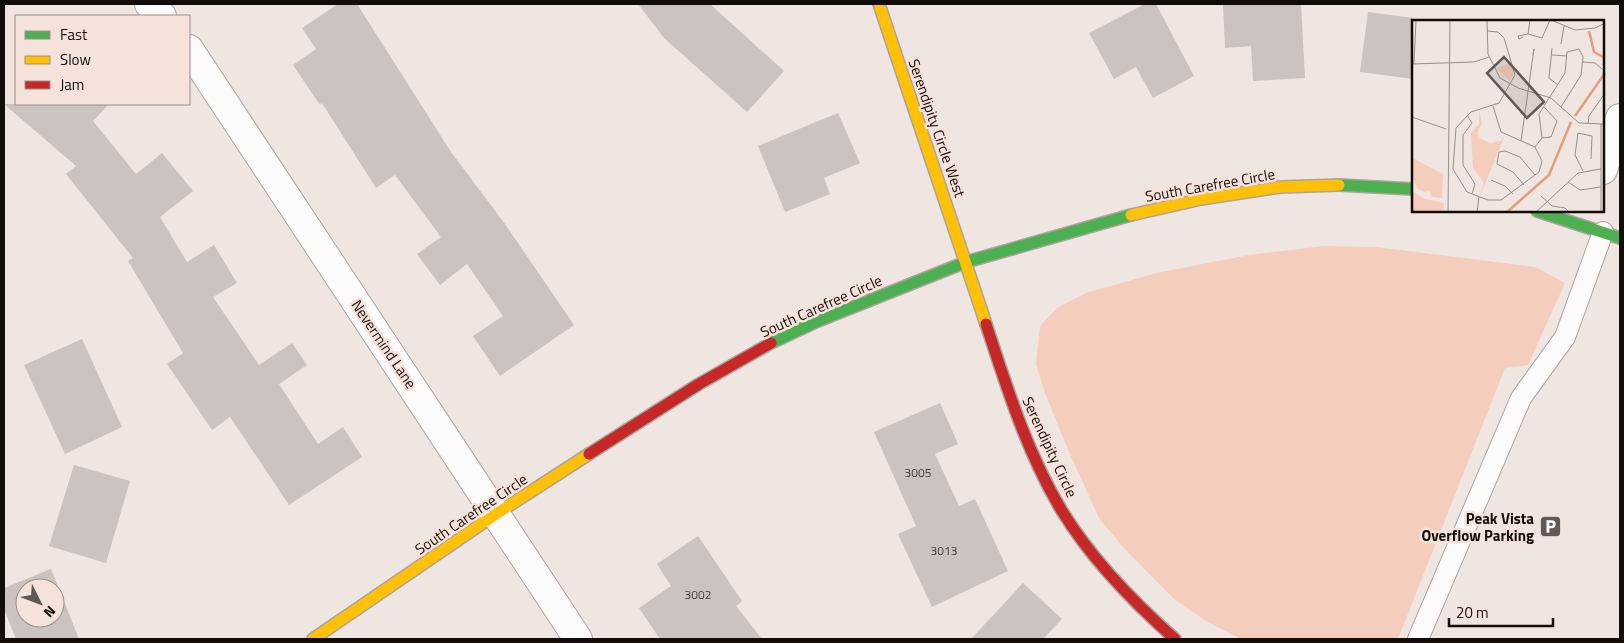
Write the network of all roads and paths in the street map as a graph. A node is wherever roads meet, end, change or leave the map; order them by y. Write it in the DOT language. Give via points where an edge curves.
graph roads {
  1 [pos="150,4"];
  2 [pos="879,4"];
  3 [pos="161,15"];
  4 [pos="190,51"];
  5 [pos="1620,118"];
  6 [pos="1604,167"];
  7 [pos="1412,189"];
  8 [pos="1541,212"];
  9 [pos="1598,227"];
  10 [pos="966,262"];
  11 [pos="496,514"];
  12 [pos="313,639"];
  13 [pos="578,639"];
  14 [pos="1175,639"];
  15 [pos="1418,639"];
  1 -- 3 [label="street"];
  2 -- 10 [label="main road, Serendipity Circle West"];
  4 -- 11 [label="street, Nevermind Lane"];
  5 -- 6 [label="street"];
  7 -- 10 [label="main road, South Carefree Circle" via="1347,185 1280,187 1201,199 1126,216"];
  8 -- 9 [label="main road"];
  9 -- 15 [label="lane" via="1565,337 1520,398"];
  10 -- 11 [label="main road, South Carefree Circle" via="818,321 754,352"];
  10 -- 14 [label="main road, Serendipity Circle" via="1019,419 1050,490 1108,573 1143,611"];
  11 -- 12 [label="main road, South Carefree Circle"];
  11 -- 13 [label="street, Nevermind Lane"];
}
